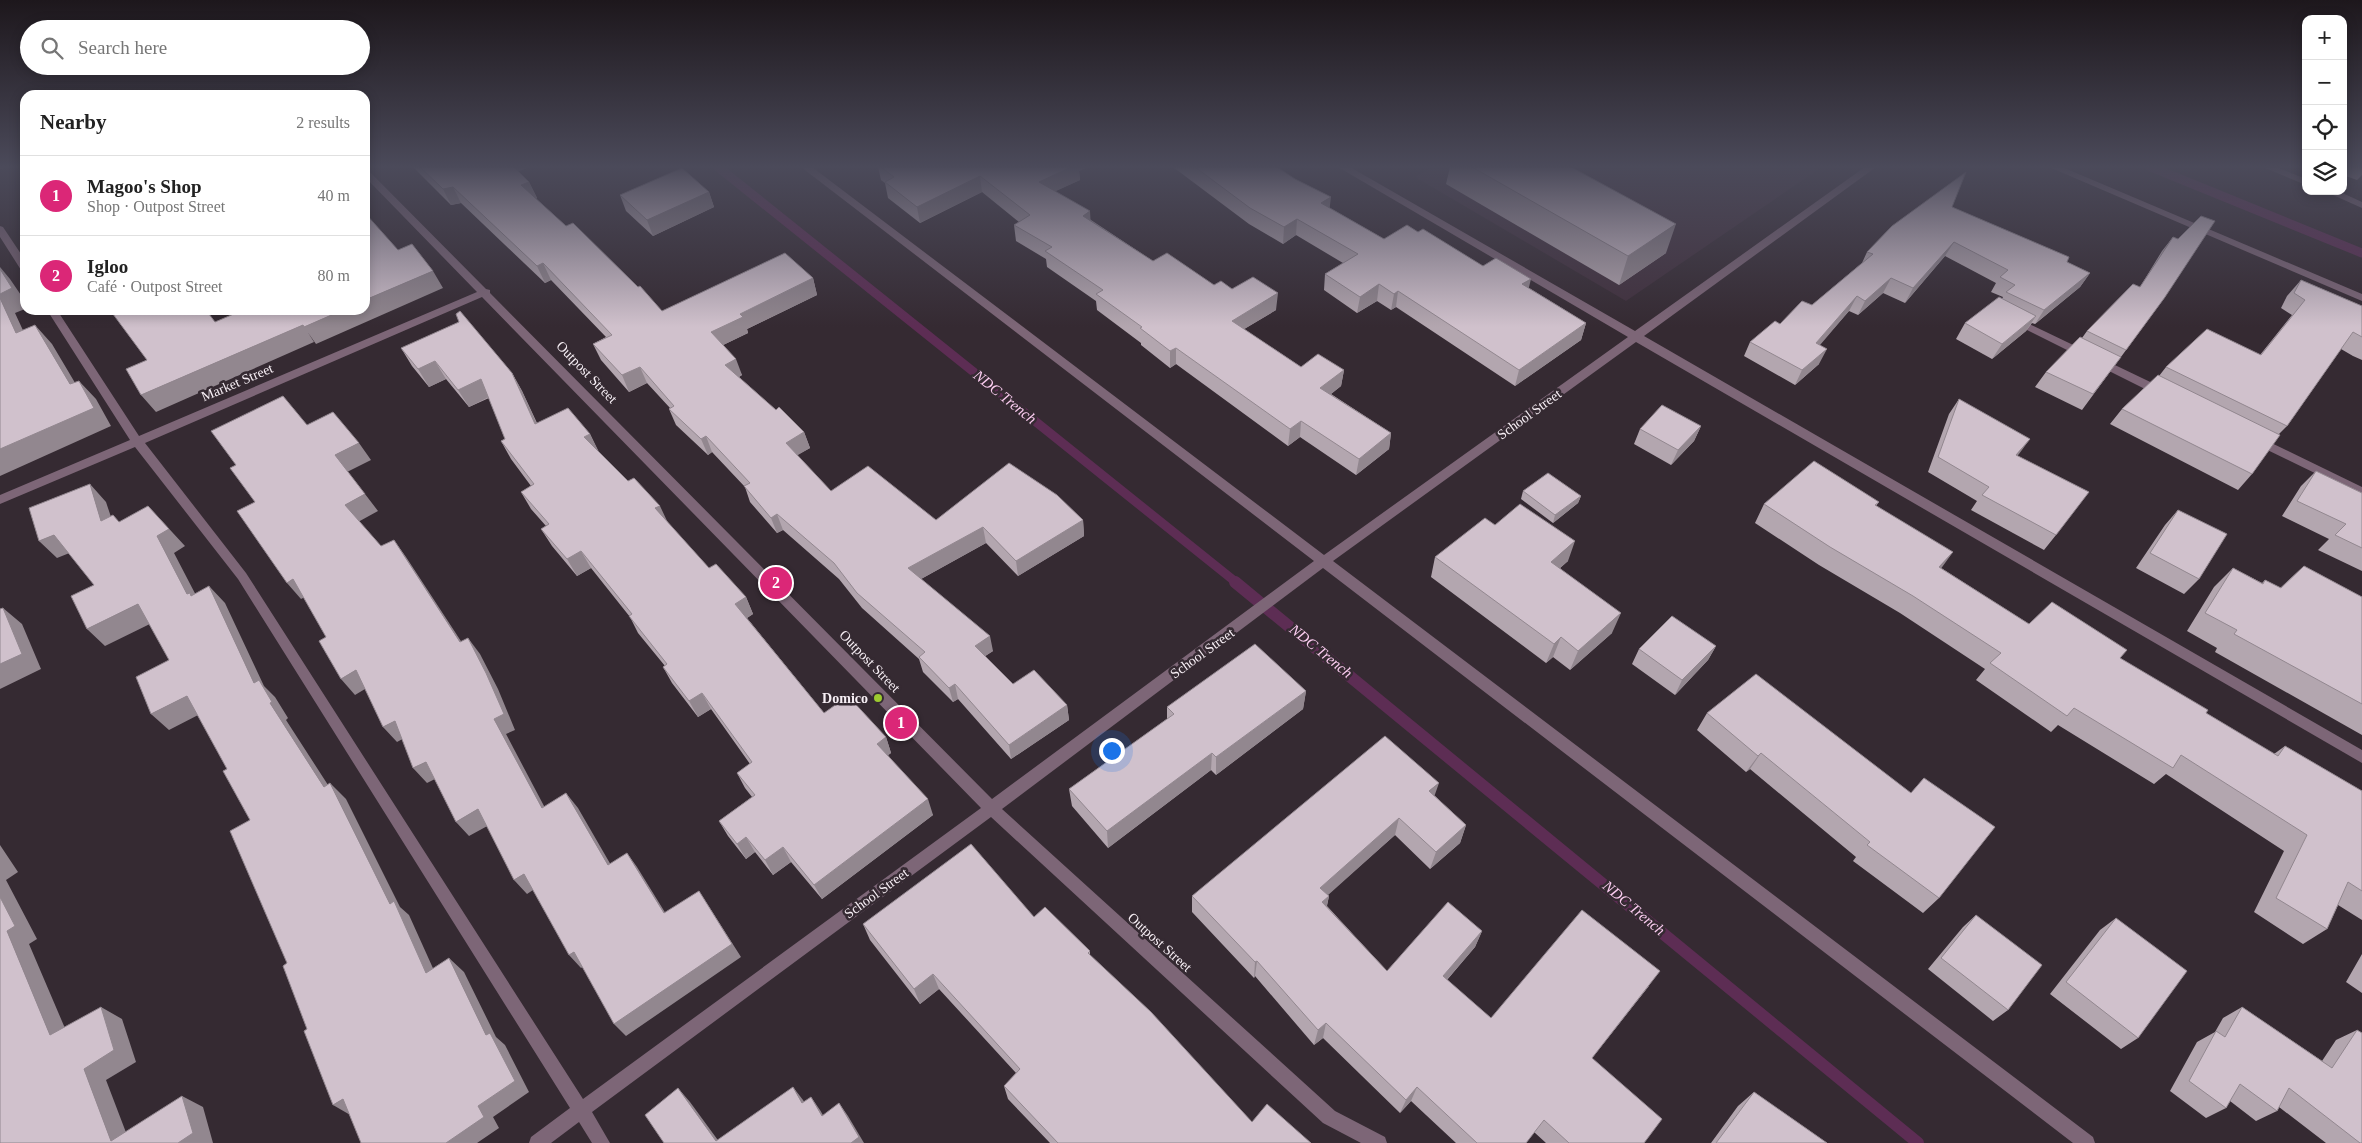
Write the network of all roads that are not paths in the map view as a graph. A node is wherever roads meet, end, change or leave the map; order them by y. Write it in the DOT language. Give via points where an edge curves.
graph roads {
  1 [pos="414,220"];
  2 [pos="876,220"];
  3 [pos="1436,220"];
  4 [pos="1797,220"];
  5 [pos="2179,220"];
  6 [pos="0,229"];
  7 [pos="20,260"];
  8 [pos="486,292"];
  9 [pos="2362,298"];
  10 [pos="55,315"];
  11 [pos="2004,315"];
  12 [pos="1636,337"];
  13 [pos="2174,399"];
  14 [pos="2246,434"];
  15 [pos="137,442"];
  16 [pos="2362,492"];
  17 [pos="0,500"];
  18 [pos="1324,562"];
  19 [pos="2362,757"];
  20 [pos="991,808"];
  21 [pos="581,1110"];
  22 [pos="537,1143"];
  23 [pos="602,1143"];
  24 [pos="1379,1143"];
  25 [pos="2087,1143"];
  1 -- 8 [label="street, Outpost Street"];
  2 -- 18 [label="street"];
  3 -- 12 [label="street"];
  4 -- 12 [label="street, School Street"];
  5 -- 9 [label="street"];
  6 -- 7 [label="street"];
  8 -- 15 [label="street, Market Street"];
  8 -- 20 [label="street, Outpost Street"];
  10 -- 15 [label="street"];
  11 -- 13 [label="street"];
  12 -- 18 [label="street, School Street"];
  12 -- 19 [label="street"];
  14 -- 16 [label="street"];
  15 -- 17 [label="street, Market Street"];
  15 -- 21 [label="street" via="242,576"];
  18 -- 20 [label="street, School Street"];
  18 -- 25 [label="street"];
  20 -- 21 [label="street, School Street"];
  20 -- 24 [label="street, Outpost Street" via="1329,1117"];
  21 -- 22 [label="street, School Street"];
  21 -- 23 [label="street"];
}
